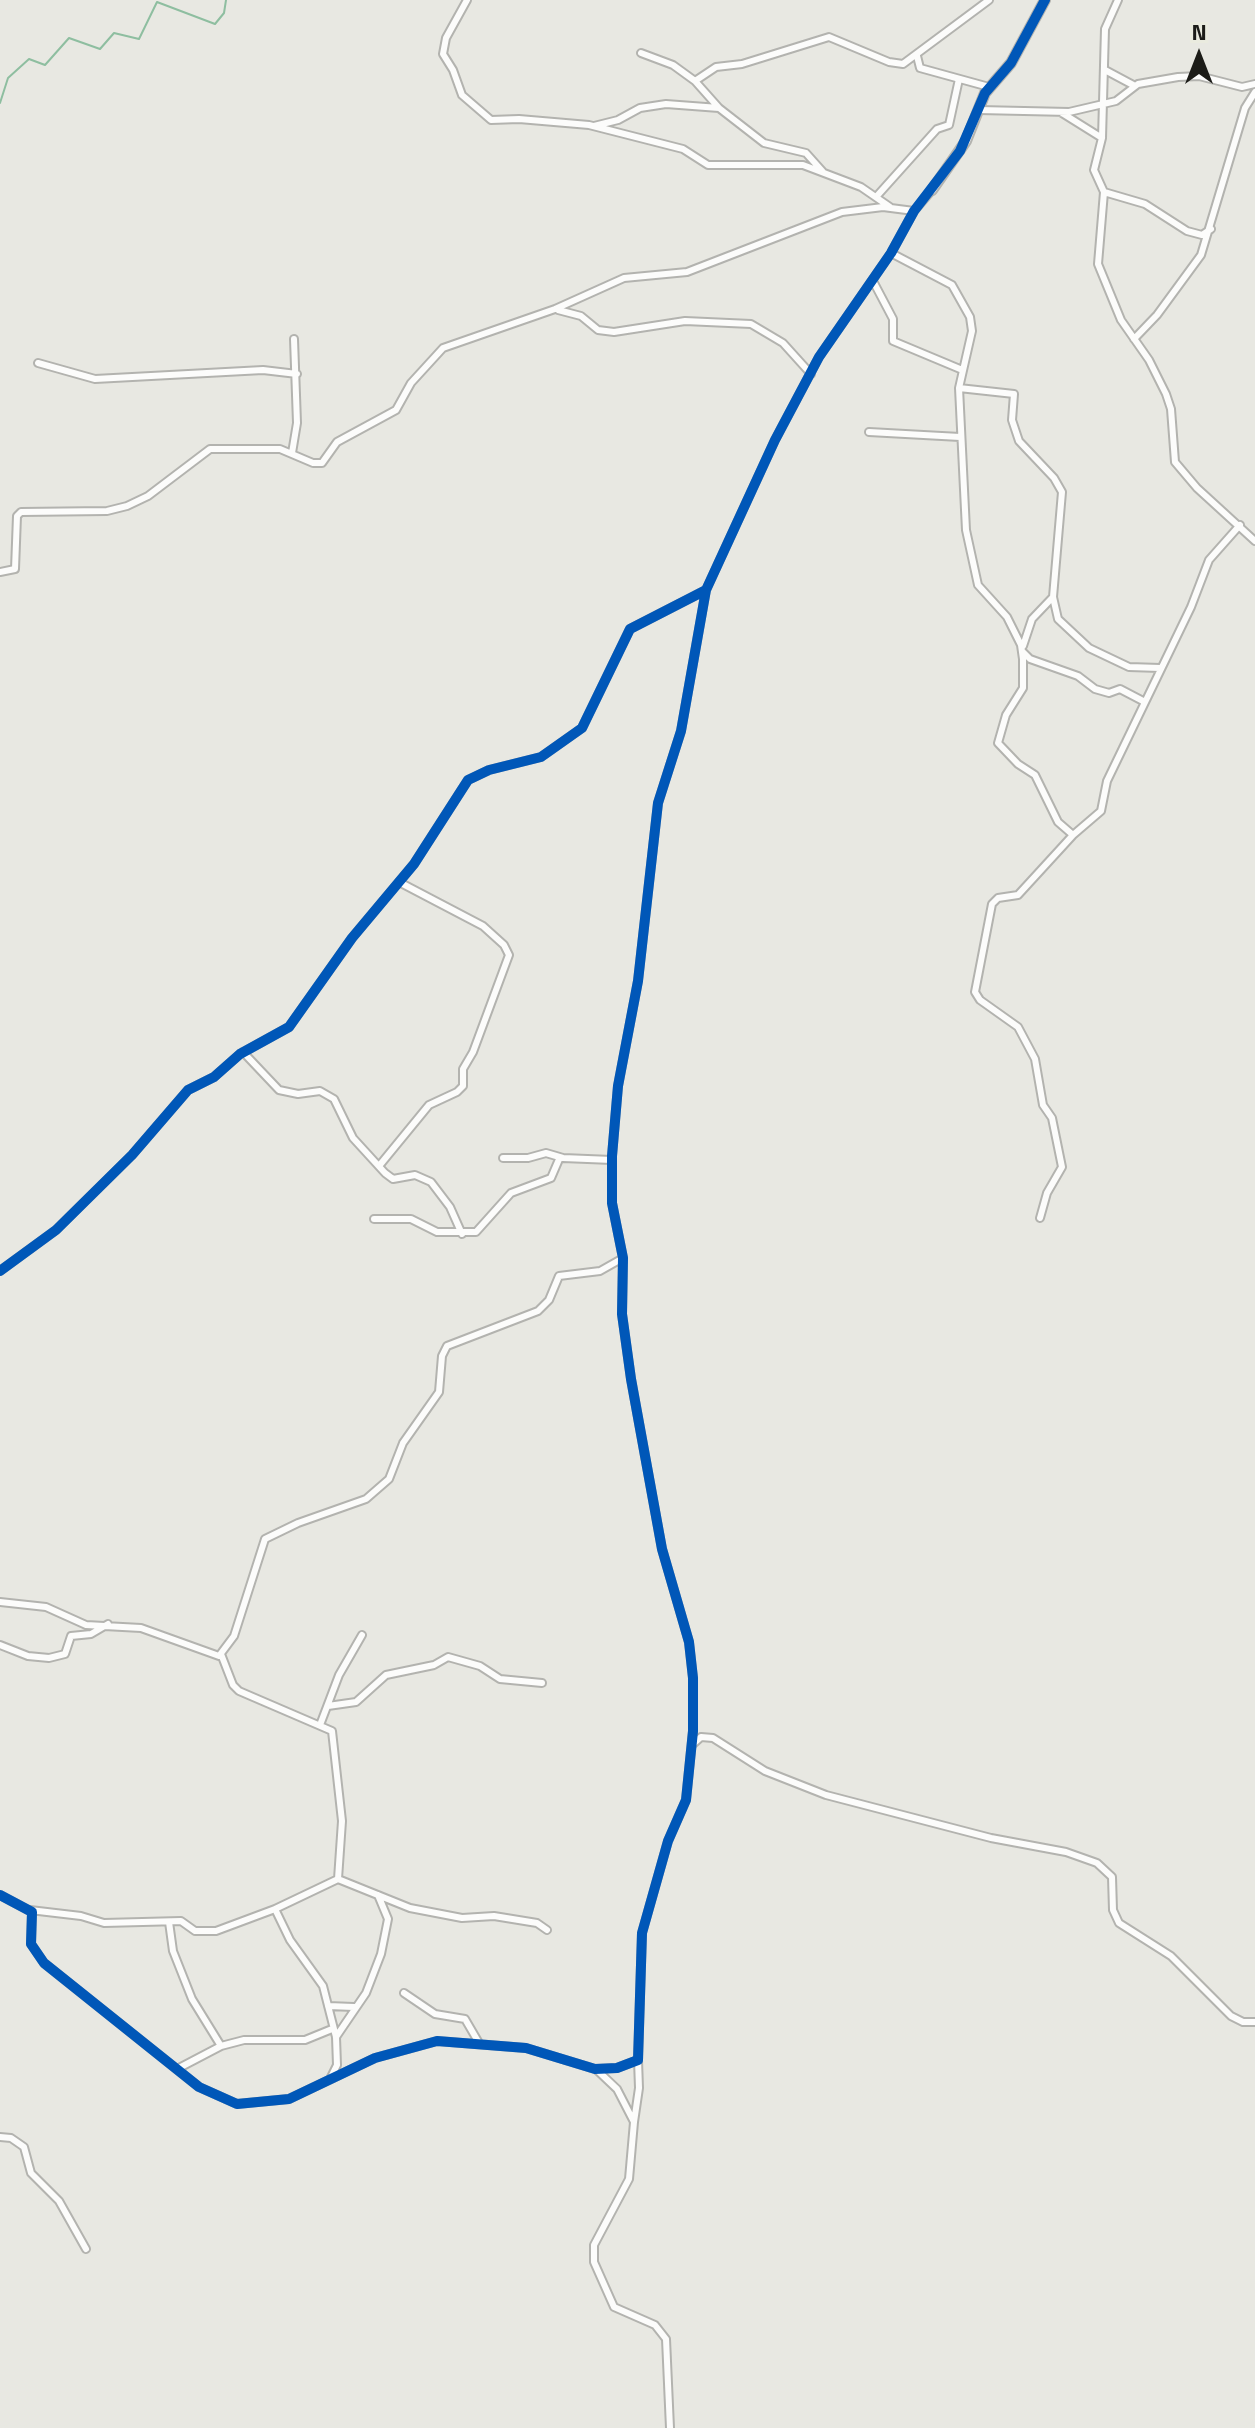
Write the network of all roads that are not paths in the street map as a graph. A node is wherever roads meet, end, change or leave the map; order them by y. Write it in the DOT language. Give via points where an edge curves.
graph roads {
  1 [pos="467,0"];
  2 [pos="989,0"];
  3 [pos="1045,0"];
  4 [pos="1118,0"];
  5 [pos="641,53"];
  6 [pos="917,55"];
  7 [pos="1105,70"];
  8 [pos="959,79"];
  9 [pos="695,81"];
  10 [pos="1255,84"];
  11 [pos="1135,86"];
  12 [pos="989,87"];
  13 [pos="1255,92"];
  14 [pos="1104,102"];
  15 [pos="719,108"];
  16 [pos="979,110"];
  17 [pos="1062,113"];
  18 [pos="594,126"];
  19 [pos="1102,138"];
  20 [pos="823,172"];
  21 [pos="932,190"];
  22 [pos="1104,192"];
  23 [pos="876,197"];
  24 [pos="890,208"];
  25 [pos="914,211"];
  26 [pos="1211,229"];
  27 [pos="891,253"];
  28 [pos="873,281"];
  29 [pos="555,309"];
  30 [pos="294,339"];
  31 [pos="1134,339"];
  32 [pos="38,363"];
  33 [pos="960,369"];
  34 [pos="297,374"];
  35 [pos="811,374"];
  36 [pos="959,388"];
  37 [pos="869,432"];
  38 [pos="960,437"];
  39 [pos="292,453"];
  40 [pos="1240,525"];
  41 [pos="1255,541"];
  42 [pos="0,572"];
  43 [pos="706,590"];
  44 [pos="1053,597"];
  45 [pos="1022,650"];
  46 [pos="1160,668"];
  47 [pos="1143,701"];
  48 [pos="1073,835"];
  49 [pos="399,882"];
  50 [pos="243,1052"];
  51 [pos="560,1157"];
  52 [pos="503,1158"];
  53 [pos="612,1160"];
  54 [pos="379,1166"];
  55 [pos="1040,1218"];
  56 [pos="374,1219"];
  57 [pos="462,1234"];
  58 [pos="623,1258"];
  59 [pos="0,1271"];
  60 [pos="0,1602"];
  61 [pos="108,1624"];
  62 [pos="362,1635"];
  63 [pos="0,1645"];
  64 [pos="221,1654"];
  65 [pos="542,1683"];
  66 [pos="328,1706"];
  67 [pos="320,1725"];
  68 [pos="691,1747"];
  69 [pos="338,1879"];
  70 [pos="0,1895"];
  71 [pos="378,1895"];
  72 [pos="275,1909"];
  73 [pos="30,1910"];
  74 [pos="169,1922"];
  75 [pos="547,1930"];
  76 [pos="404,1993"];
  77 [pos="328,2006"];
  78 [pos="354,2007"];
  79 [pos="1255,2022"];
  80 [pos="334,2033"];
  81 [pos="479,2043"];
  82 [pos="221,2046"];
  83 [pos="638,2060"];
  84 [pos="179,2068"];
  85 [pos="595,2069"];
  86 [pos="330,2079"];
  87 [pos="634,2122"];
  88 [pos="0,2137"];
  89 [pos="86,2249"];
  90 [pos="670,2428"];
  1 -- 18 [label="street" via="442,49 466,99 491,120"];
  2 -- 6 [label="street"];
  3 -- 12 [label="street" via="1011,63"];
  4 -- 7 [label="street" via="1105,29"];
  5 -- 9 [label="street" via="673,65"];
  6 -- 8 [label="street" via="920,68"];
  6 -- 9 [label="street" via="897,64 841,39 821,38 742,64 716,67"];
  7 -- 11 [label="street"];
  7 -- 14 [label="street"];
  8 -- 12 [label="street"];
  8 -- 23 [label="street" via="949,125 937,129"];
  9 -- 15 [label="street"];
  10 -- 11 [label="street" via="1242,87 1188,76"];
  11 -- 14 [label="street" via="1116,101"];
  12 -- 16 [label="street"];
  13 -- 26 [label="street" via="1245,108"];
  14 -- 17 [label="street"];
  14 -- 19 [label="street"];
  15 -- 18 [label="street" via="666,104"];
  15 -- 20 [label="street" via="764,143 806,153"];
  16 -- 17 [label="street"];
  16 -- 21 [label="street" via="966,141"];
  17 -- 19 [label="street"];
  18 -- 20 [label="street" via="683,149 705,165 801,165"];
  19 -- 22 [label="street" via="1094,173"];
  20 -- 23 [label="street"];
  21 -- 25 [label="street"];
  22 -- 26 [label="street" via="1145,204 1187,231 1202,235"];
  22 -- 31 [label="street" via="1098,264"];
  23 -- 24 [label="street"];
  24 -- 25 [label="street"];
  24 -- 29 [label="street" via="824,217 687,272 624,278"];
  25 -- 27 [label="street"];
  26 -- 31 [label="street" via="1194,266"];
  27 -- 28 [label="street"];
  27 -- 33 [label="street" via="955,287 972,328"];
  28 -- 33 [label="street" via="894,322 893,341"];
  28 -- 35 [label="street" via="833,333"];
  29 -- 35 [label="street" via="614,332 685,321 751,324 783,343"];
  29 -- 39 [label="street" via="443,348 411,383 396,410 337,442 322,463"];
  30 -- 34 [label="street"];
  31 -- 40 [label="street" via="1170,405 1175,462"];
  32 -- 34 [label="street" via="95,379 263,370"];
  33 -- 36 [label="street"];
  34 -- 39 [label="street"];
  35 -- 43 [label="street"];
  36 -- 38 [label="street"];
  36 -- 44 [label="street" via="1014,394 1012,420 1019,441 1061,487"];
  37 -- 38 [label="street"];
  38 -- 45 [label="street" via="966,530 978,585 1004,611"];
  39 -- 42 [label="street" via="210,449 127,506 21,512 15,569"];
  40 -- 41 [label="street"];
  40 -- 46 [label="street" via="1209,560"];
  43 -- 49 [label="street" via="630,629 582,728 541,757 468,780"];
  43 -- 53 [label="street" via="681,731 658,803"];
  44 -- 45 [label="street" via="1032,619"];
  44 -- 46 [label="street" via="1057,617 1089,648 1129,667"];
  45 -- 47 [label="street" via="1030,659 1078,676 1095,689 1120,689"];
  45 -- 48 [label="street" via="1023,688 1007,712 998,743 1035,775 1058,822"];
  46 -- 47 [label="street"];
  47 -- 48 [label="street" via="1107,781 1101,811"];
  48 -- 55 [label="street" via="1018,895 993,901 975,990 980,1000 1018,1027 1035,1059 1043,1105 1052,1118 1062,1167"];
  49 -- 50 [label="street" via="289,1027"];
  49 -- 54 [label="street" via="483,926 509,955 463,1069 463,1086 429,1105"];
  50 -- 54 [label="street" via="279,1090 320,1091 334,1099 353,1138"];
  50 -- 59 [label="street" via="184,1093 132,1155 56,1230"];
  51 -- 52 [label="street" via="546,1153"];
  51 -- 53 [label="street"];
  51 -- 57 [label="street" via="551,1178 518,1189 484,1227"];
  53 -- 58 [label="street" via="613,1217"];
  54 -- 57 [label="street" via="393,1179 415,1175 431,1182"];
  56 -- 57 [label="street" via="411,1219 437,1232"];
  58 -- 64 [label="street" via="606,1269 559,1276 538,1311 447,1346 439,1392 377,1492 264,1541 234,1636"];
  58 -- 68 [label="street" via="622,1314 646,1470 691,1653"];
  60 -- 61 [label="street" via="51,1609 86,1625"];
  61 -- 63 [label="street" via="91,1634 71,1636 65,1654 49,1658"];
  61 -- 64 [label="street" via="141,1628 207,1654"];
  62 -- 66 [label="street"];
  64 -- 67 [label="street" via="239,1691"];
  65 -- 66 [label="street" via="500,1679 480,1666 448,1657 386,1675 356,1702"];
  66 -- 67 [label="street"];
  67 -- 69 [label="street" via="335,1739 342,1836"];
  68 -- 79 [label="street" via="701,1737 713,1738 765,1771 826,1795 1097,1863 1112,1877 1119,1923 1171,1956 1231,2016"];
  68 -- 83 [label="street" via="686,1800 668,1841 642,1933"];
  69 -- 71 [label="street"];
  69 -- 72 [label="street"];
  70 -- 73 [label="street"];
  71 -- 75 [label="street" via="410,1908 454,1917 490,1915 537,1923"];
  71 -- 78 [label="street" via="387,1929 366,1993"];
  72 -- 74 [label="street" via="216,1931 198,1932 183,1921"];
  72 -- 77 [label="street" via="321,1982"];
  73 -- 74 [label="street" via="104,1923"];
  73 -- 84 [label="street" via="31,1944 44,1963"];
  74 -- 82 [label="street" via="173,1951 192,1999"];
  76 -- 81 [label="street" via="435,2014 462,2017"];
  77 -- 78 [label="street"];
  77 -- 80 [label="street"];
  78 -- 80 [label="street"];
  80 -- 82 [label="street" via="305,2040 245,2039"];
  80 -- 86 [label="street" via="337,2065"];
  81 -- 85 [label="street" via="526,2048"];
  81 -- 86 [label="street" via="416,2044"];
  82 -- 84 [label="street"];
  83 -- 85 [label="street"];
  83 -- 87 [label="street"];
  84 -- 86 [label="street" via="203,2090 244,2105 289,2099"];
  85 -- 87 [label="street" via="617,2089"];
  87 -- 90 [label="street" via="629,2179 594,2245 594,2262 614,2307 655,2325 666,2339"];
  88 -- 89 [label="street" via="24,2147 31,2173 59,2201"];
}
